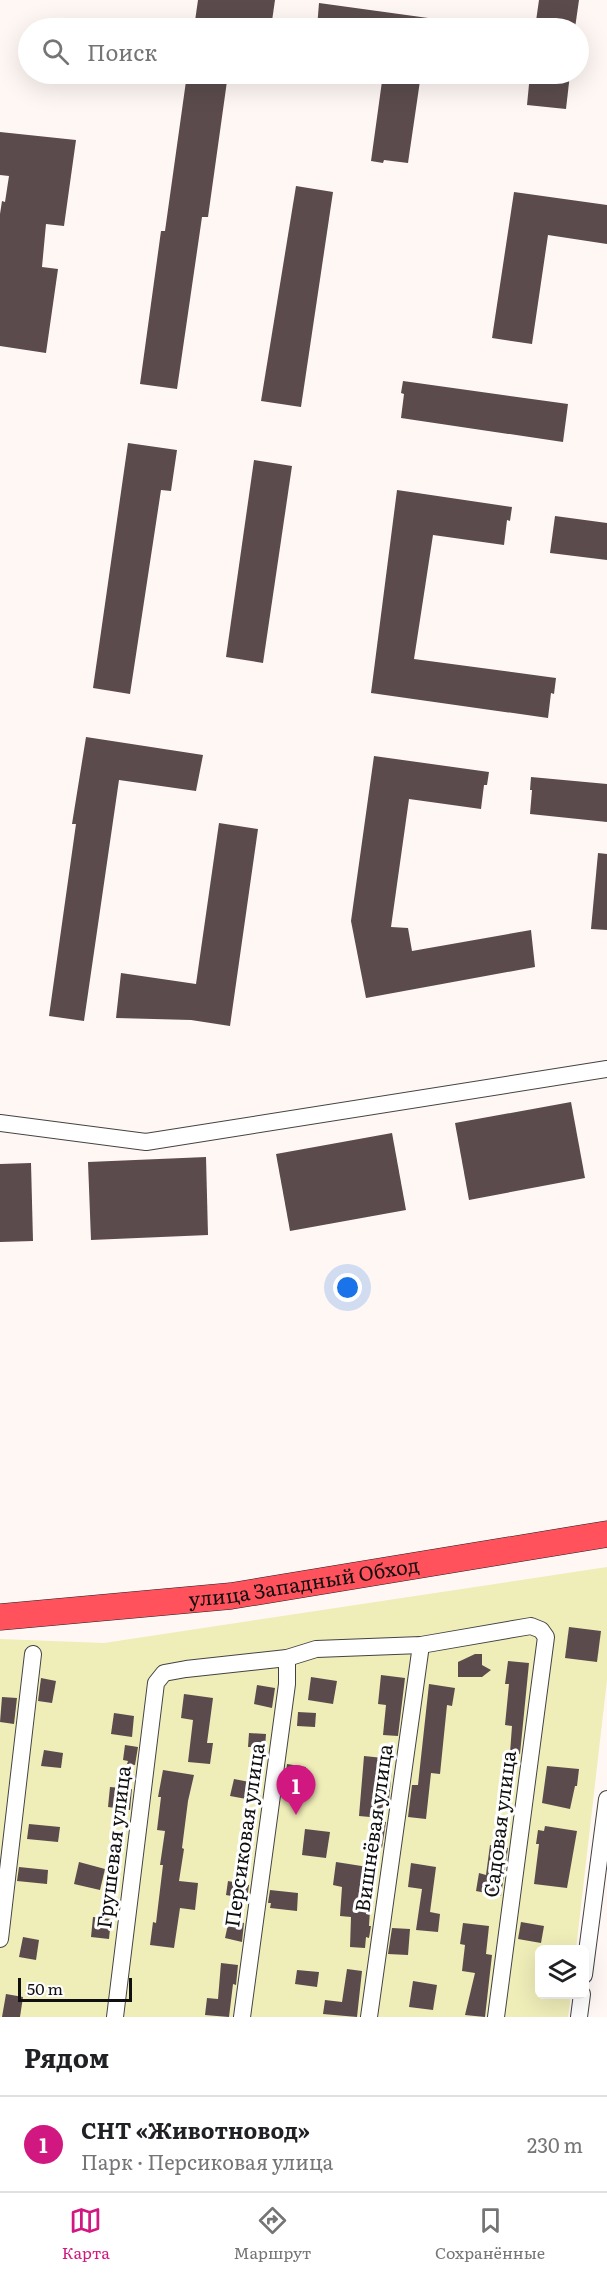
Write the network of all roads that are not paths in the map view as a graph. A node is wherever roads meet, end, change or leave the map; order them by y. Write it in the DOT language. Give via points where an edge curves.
graph roads {
  1 [pos="607,1069"];
  2 [pos="0,1124"];
  3 [pos="607,1523"];
  4 [pos="607,1534"];
  5 [pos="0,1604"];
  6 [pos="0,1617"];
  7 [pos="421,1645"];
  8 [pos="33,1654"];
  9 [pos="287,1658"];
  10 [pos="607,1798"];
  11 [pos="0,1939"];
  12 [pos="589,1945"];
  13 [pos="581,1999"];
  14 [pos="115,2017"];
  15 [pos="242,2017"];
  16 [pos="369,2017"];
  17 [pos="496,2017"];
  18 [pos="579,2017"];
  1 -- 2 [label="street" via="146,1142"];
  3 -- 5 [label="highway, улица Западный Обход" via="457,1551 229,1585"];
  4 -- 6 [label="highway, улица Западный Обход" via="231,1596"];
  7 -- 9 [label="street" via="316,1649"];
  7 -- 16 [label="street, Вишнёвая улица"];
  7 -- 17 [label="street, Садовая улица" via="531,1626 546,1637"];
  8 -- 11 [label="street"];
  9 -- 14 [label="street, Грушевая улица" via="164,1673 156,1683"];
  9 -- 15 [label="street, Персиковая улица" via="287,1684"];
  10 -- 12 [label="street"];
  13 -- 18 [label="street"];
}
